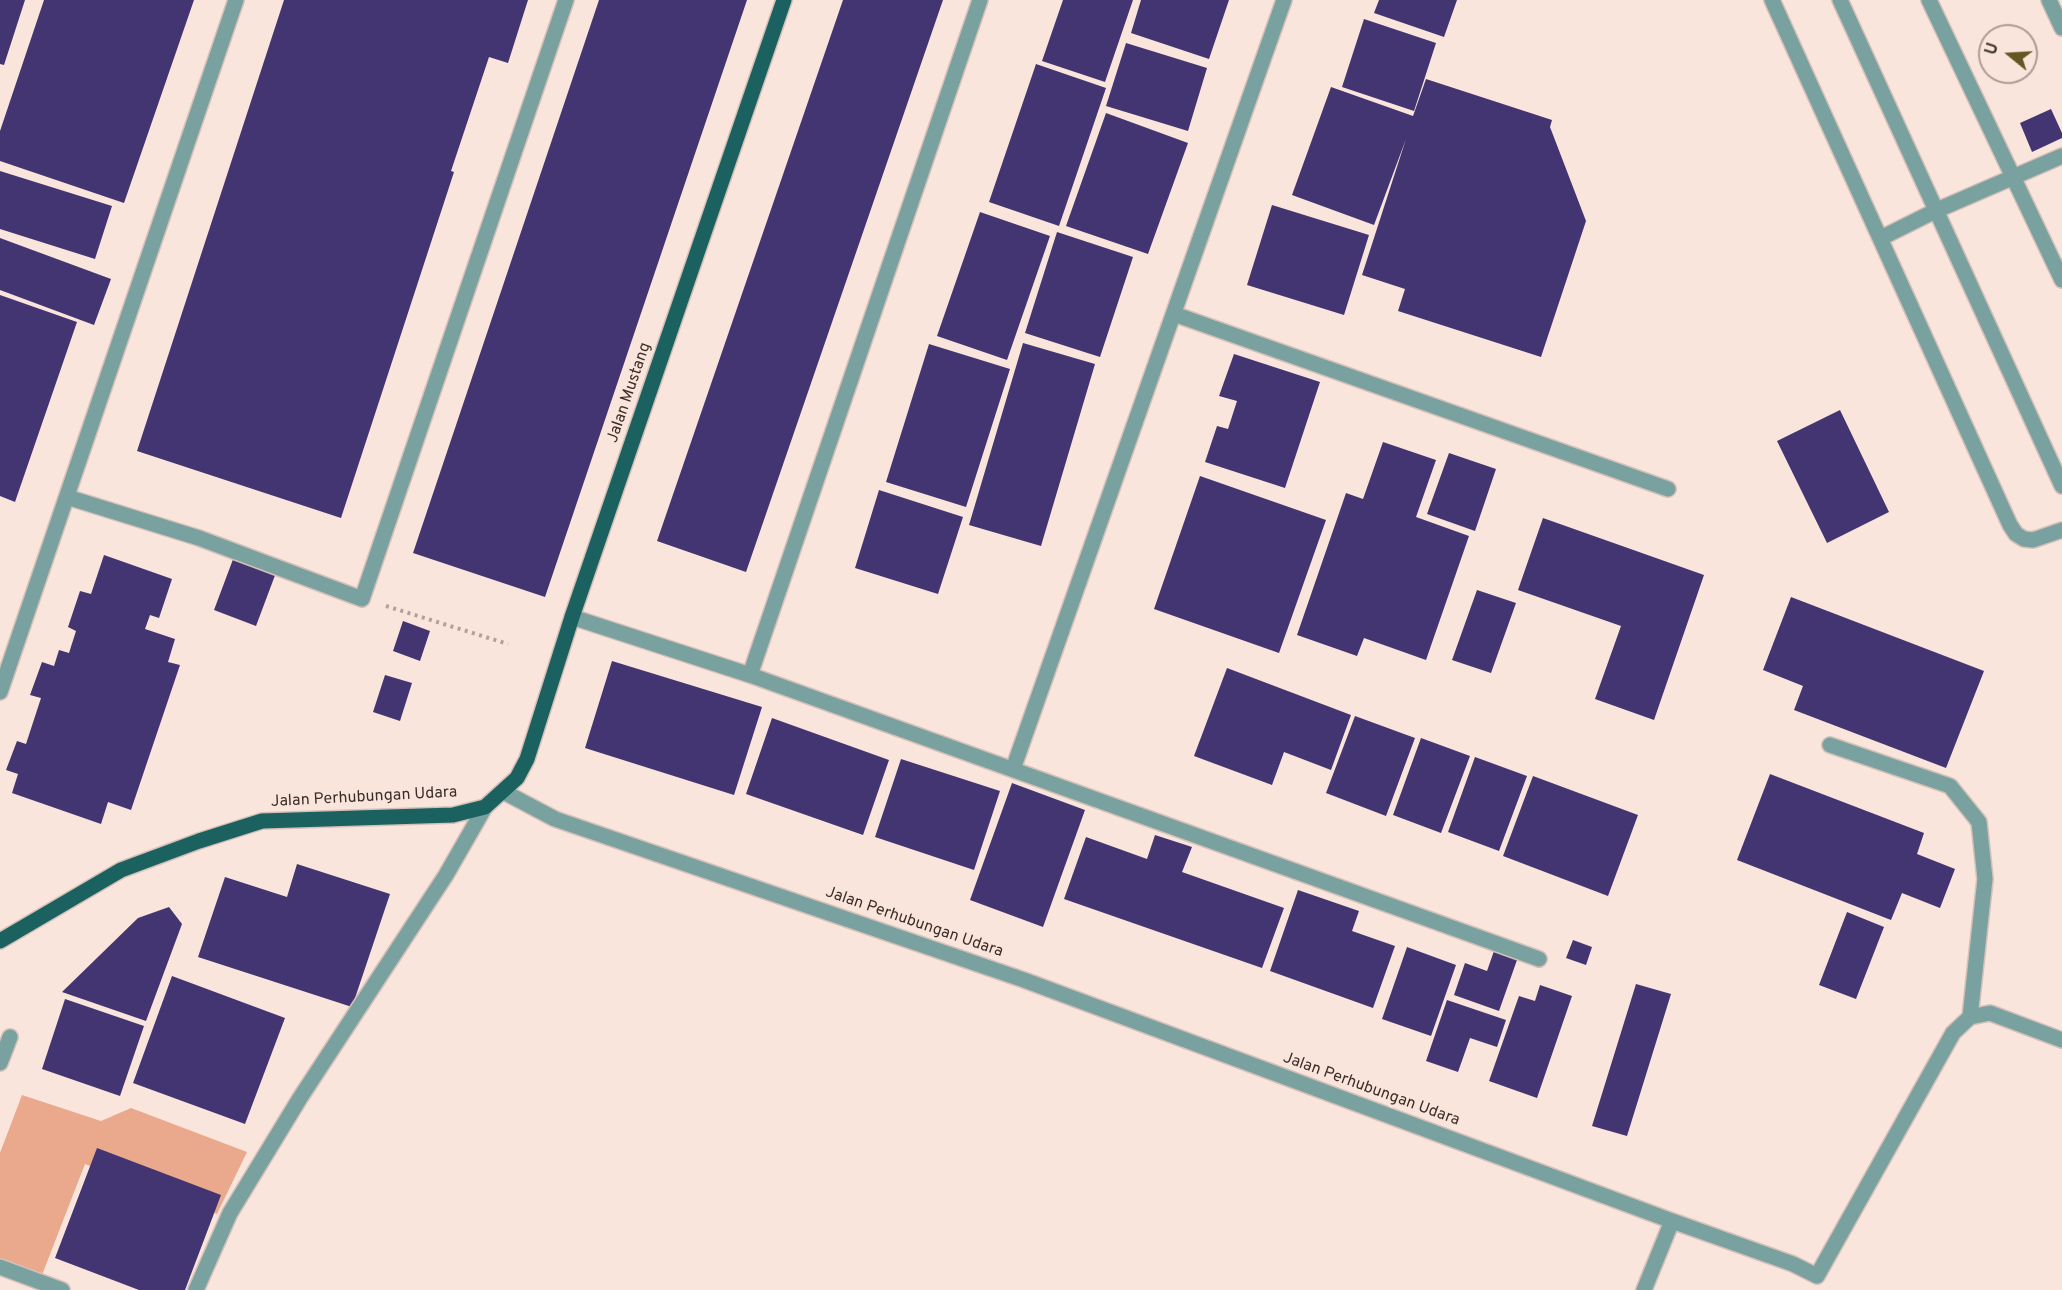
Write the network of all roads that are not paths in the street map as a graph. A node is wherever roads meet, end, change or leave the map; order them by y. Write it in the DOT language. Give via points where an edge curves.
graph roads {
  1 [pos="236,0"];
  2 [pos="566,0"];
  3 [pos="784,0"];
  4 [pos="980,0"];
  5 [pos="1284,0"];
  6 [pos="1772,0"];
  7 [pos="1839,0"];
  8 [pos="1929,0"];
  9 [pos="2049,0"];
  10 [pos="2062,28"];
  11 [pos="2062,156"];
  12 [pos="2013,178"];
  13 [pos="1935,211"];
  14 [pos="1881,238"];
  15 [pos="2062,280"];
  16 [pos="1174,314"];
  17 [pos="2062,486"];
  18 [pos="1668,489"];
  19 [pos="67,497"];
  20 [pos="2062,530"];
  21 [pos="572,617"];
  22 [pos="750,675"];
  23 [pos="0,692"];
  24 [pos="1830,745"];
  25 [pos="1013,769"];
  26 [pos="504,792"];
  27 [pos="485,807"];
  28 [pos="0,941"];
  29 [pos="1539,959"];
  30 [pos="1970,1017"];
  31 [pos="10,1037"];
  32 [pos="2062,1040"];
  33 [pos="0,1063"];
  34 [pos="1672,1221"];
  35 [pos="0,1267"];
  36 [pos="1820,1283"];
  37 [pos="62,1290"];
  38 [pos="196,1290"];
  39 [pos="1644,1290"];
  1 -- 19 [label="street"];
  2 -- 19 [label="street" via="362,599 199,538"];
  3 -- 21 [label="main road, Jalan Mustang"];
  4 -- 22 [label="street"];
  5 -- 16 [label="street"];
  6 -- 14 [label="street"];
  7 -- 13 [label="street"];
  8 -- 12 [label="street"];
  9 -- 10 [label="street"];
  11 -- 12 [label="street"];
  12 -- 13 [label="street"];
  12 -- 15 [label="street"];
  13 -- 14 [label="street"];
  13 -- 17 [label="street"];
  14 -- 20 [label="street" via="2010,525 2016,534 2033,540"];
  16 -- 18 [label="street"];
  16 -- 25 [label="street"];
  19 -- 23 [label="street"];
  21 -- 22 [label="street"];
  21 -- 26 [label="main road, Jalan Mustang" via="527,759 518,778"];
  22 -- 25 [label="street"];
  24 -- 30 [label="street" via="1950,786 1979,822 1985,879"];
  25 -- 29 [label="street"];
  26 -- 27 [label="main road, Jalan Perhubungan Udara"];
  26 -- 34 [label="street, Jalan Perhubungan Udara" via="555,819 1024,980"];
  27 -- 28 [label="main road, Jalan Perhubungan Udara" via="453,815 262,821 121,870"];
  27 -- 38 [label="street" via="446,875 230,1213"];
  30 -- 32 [label="street" via="1990,1013"];
  30 -- 36 [label="street" via="1953,1033"];
  31 -- 33 [label="street"];
  34 -- 36 [label="street, Jalan Perhubungan Udara" via="1793,1264"];
  34 -- 39 [label="street"];
  35 -- 37 [label="street"];
}
